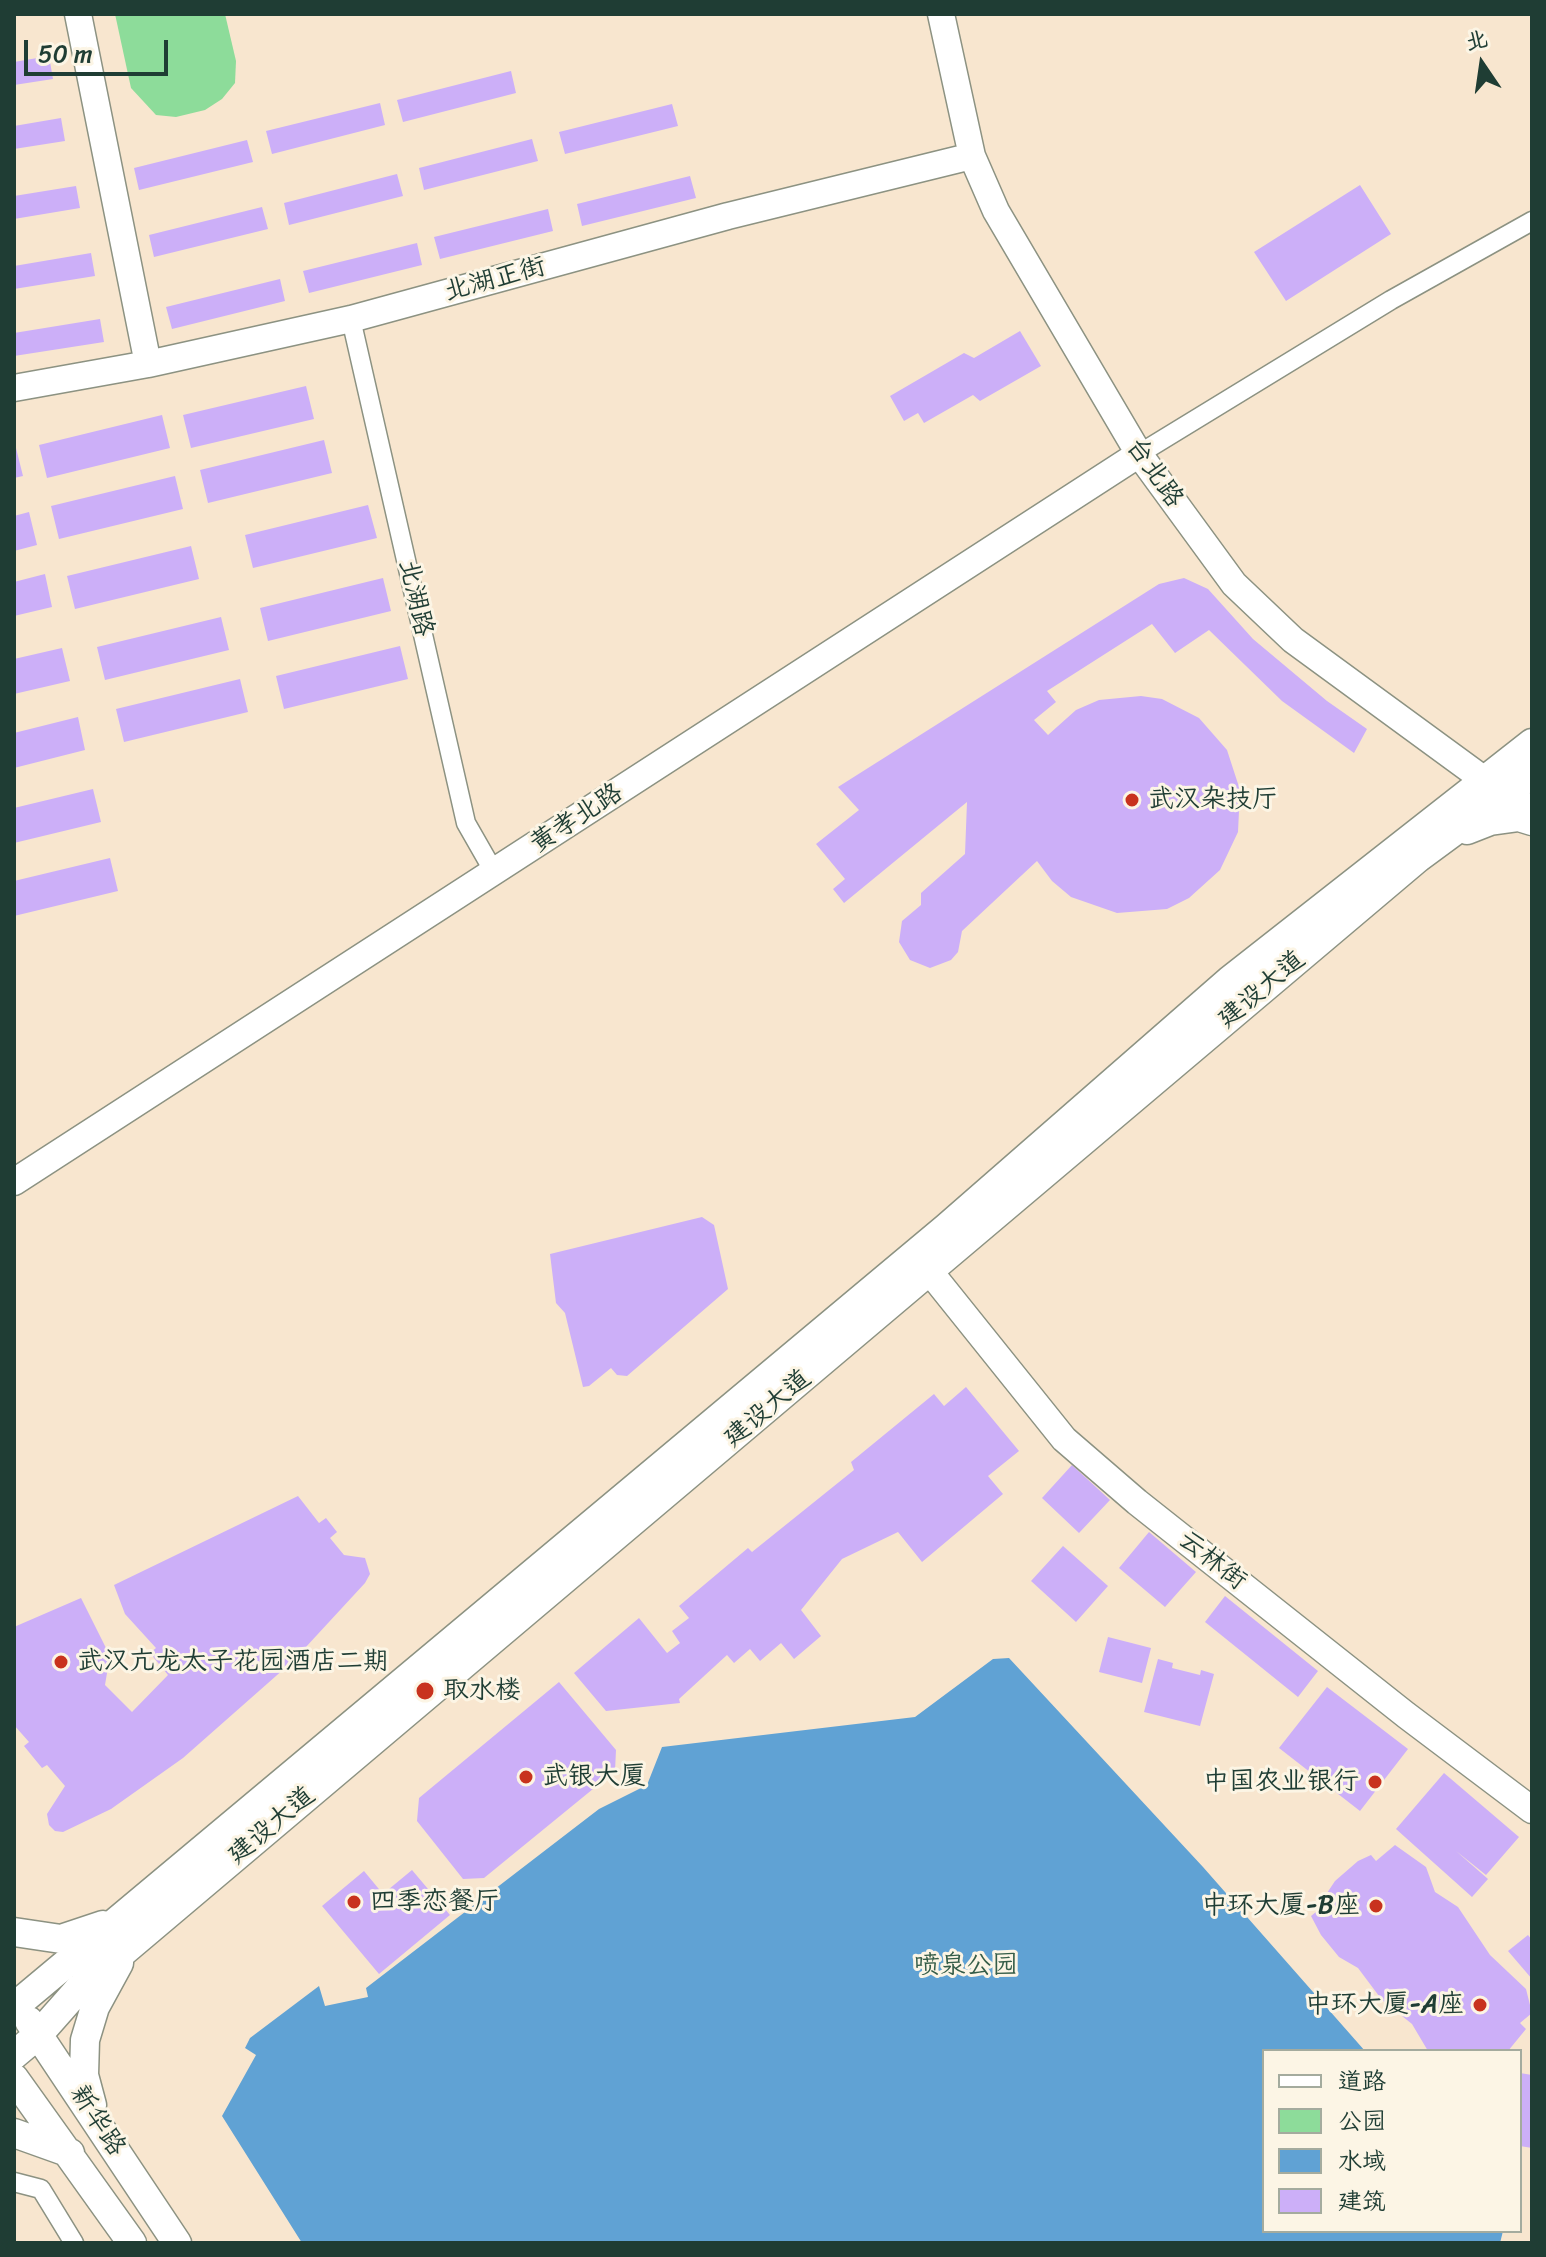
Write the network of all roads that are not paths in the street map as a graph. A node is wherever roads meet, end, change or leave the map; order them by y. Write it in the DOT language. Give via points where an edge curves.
graph roads {
  1 [pos="78,14"];
  2 [pos="941,14"];
  3 [pos="972,156"];
  4 [pos="1532,221"];
  5 [pos="351,319"];
  6 [pos="148,364"];
  7 [pos="14,388"];
  8 [pos="1139,454"];
  9 [pos="1532,743"];
  10 [pos="1532,774"];
  11 [pos="1494,786"];
  12 [pos="1532,810"];
  13 [pos="1532,821"];
  14 [pos="1418,858"];
  15 [pos="494,872"];
  16 [pos="14,1182"];
  17 [pos="930,1272"];
  18 [pos="1532,1810"];
  19 [pos="14,1932"];
  20 [pos="124,1933"];
  21 [pos="15,2004"];
  22 [pos="39,2034"];
  23 [pos="14,2055"];
  24 [pos="14,2078"];
  25 [pos="14,2133"];
  26 [pos="110,2142"];
  27 [pos="70,2153"];
  28 [pos="14,2182"];
  29 [pos="74,2243"];
  30 [pos="132,2243"];
  31 [pos="177,2243"];
  1 -- 6 [label="street"];
  2 -- 3 [label="street, 台北路"];
  3 -- 5 [label="street, 北湖正街"];
  3 -- 8 [label="street, 台北路" via="996,211"];
  4 -- 8 [label="street"];
  5 -- 6 [label="street, 北湖正街"];
  5 -- 15 [label="street, 北湖路" via="466,823"];
  6 -- 7 [label="street, 北湖正街"];
  8 -- 11 [label="street, 台北路" via="1234,584 1293,640"];
  8 -- 15 [label="street, 黄孝北路"];
  9 -- 11 [label="main road, 建设大道"];
  10 -- 11 [label="main road, 建设大道"];
  11 -- 12 [label="street, 台北路"];
  11 -- 14 [label="main road, 建设大道"];
  11 -- 20 [label="main road, 建设大道" via="1230,980"];
  13 -- 14 [label="main road" via="1490,821"];
  14 -- 17 [label="main road, 建设大道"];
  15 -- 16 [label="street, 黄孝北路"];
  17 -- 18 [label="street, 云林街" via="1064,1439 1369,1686"];
  17 -- 20 [label="main road, 建设大道"];
  19 -- 20 [label="main road" via="61,1939"];
  20 -- 21 [label="main road, 建设大道"];
  20 -- 22 [label="main road, 建设大道"];
  20 -- 26 [label="main road" via="85,2040 87,2088"];
  21 -- 22 [label="main road, 新华路"];
  22 -- 23 [label="main road, 建设大道"];
  22 -- 26 [label="main road, 新华路"];
  24 -- 27 [label="main road, 新华路"];
  25 -- 27 [label="main road"];
  26 -- 31 [label="main road, 新华路"];
  27 -- 30 [label="main road, 新华路"];
  28 -- 29 [label="street" via="41,2189"];
}
